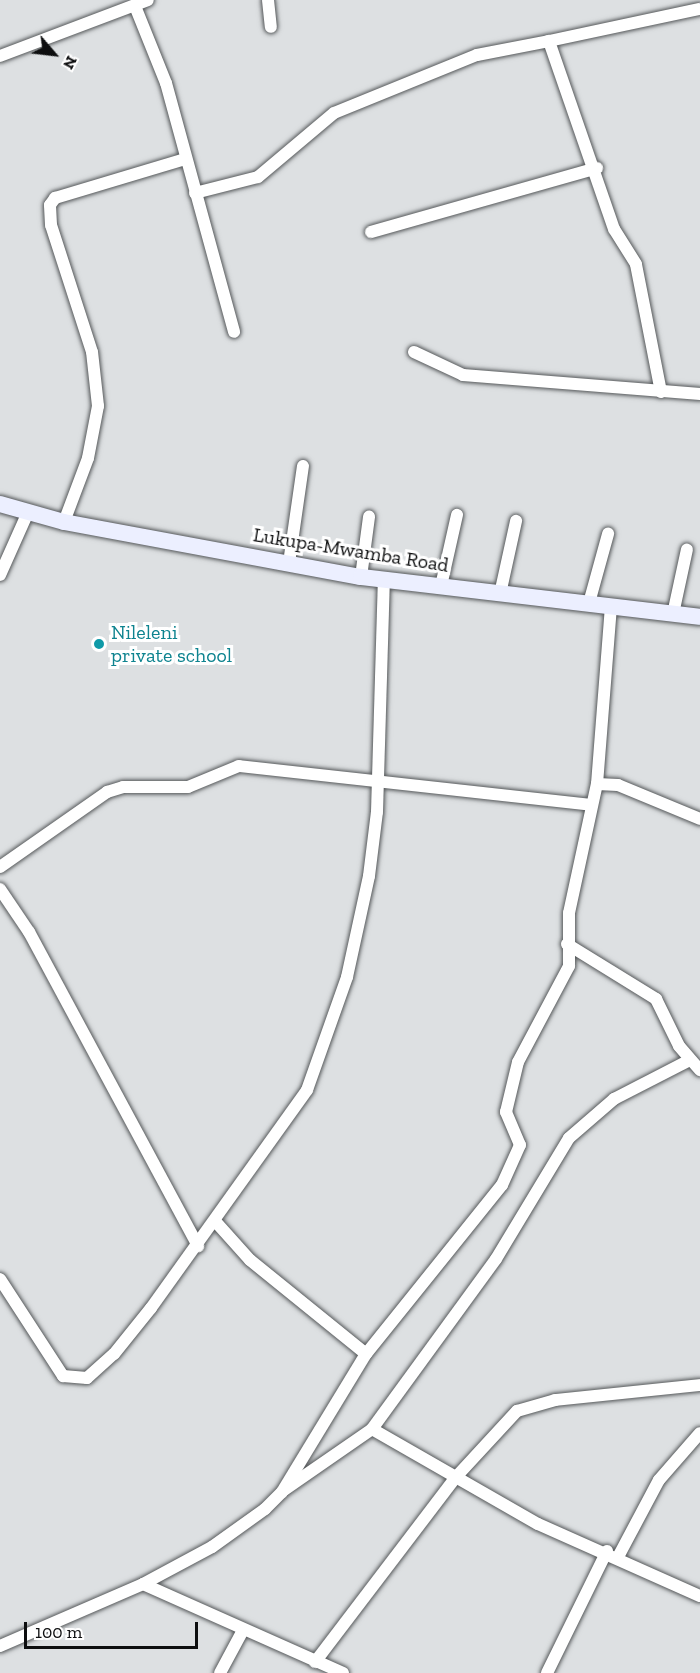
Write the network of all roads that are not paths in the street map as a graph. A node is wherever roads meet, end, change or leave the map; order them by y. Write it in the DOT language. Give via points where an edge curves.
graph roads {
  1 [pos="148,0"];
  2 [pos="268,0"];
  3 [pos="135,6"];
  4 [pos="700,9"];
  5 [pos="271,27"];
  6 [pos="549,41"];
  7 [pos="0,56"];
  8 [pos="185,159"];
  9 [pos="597,168"];
  10 [pos="195,193"];
  11 [pos="371,232"];
  12 [pos="234,332"];
  13 [pos="414,352"];
  14 [pos="662,392"];
  15 [pos="700,394"];
  16 [pos="303,466"];
  17 [pos="0,504"];
  18 [pos="28,512"];
  19 [pos="457,515"];
  20 [pos="369,517"];
  21 [pos="516,521"];
  22 [pos="64,522"];
  23 [pos="608,534"];
  24 [pos="687,549"];
  25 [pos="289,563"];
  26 [pos="0,575"];
  27 [pos="361,577"];
  28 [pos="384,580"];
  29 [pos="441,586"];
  30 [pos="500,594"];
  31 [pos="590,603"];
  32 [pos="611,606"];
  33 [pos="673,614"];
  34 [pos="700,617"];
  35 [pos="375,778"];
  36 [pos="597,784"];
  37 [pos="590,806"];
  38 [pos="700,819"];
  39 [pos="0,867"];
  40 [pos="0,889"];
  41 [pos="567,944"];
  42 [pos="690,1060"];
  43 [pos="700,1071"];
  44 [pos="215,1221"];
  45 [pos="198,1246"];
  46 [pos="0,1279"];
  47 [pos="366,1354"];
  48 [pos="700,1385"];
  49 [pos="372,1429"];
  50 [pos="700,1433"];
  51 [pos="456,1477"];
  52 [pos="282,1492"];
  53 [pos="612,1554"];
  54 [pos="143,1584"];
  55 [pos="700,1596"];
  56 [pos="242,1632"];
  57 [pos="0,1646"];
  58 [pos="316,1666"];
  59 [pos="220,1673"];
  60 [pos="343,1673"];
  61 [pos="547,1673"];
  1 -- 3 [label="street"];
  2 -- 5 [label="street"];
  3 -- 7 [label="street"];
  3 -- 8 [label="street" via="166,83"];
  4 -- 6 [label="street"];
  6 -- 9 [label="street"];
  6 -- 10 [label="street" via="477,55 334,113 258,177"];
  8 -- 10 [label="street"];
  8 -- 22 [label="street" via="55,198 50,205 54,234 92,352 98,406 88,458"];
  9 -- 11 [label="street"];
  9 -- 14 [label="street" via="615,229 644,290"];
  10 -- 12 [label="street"];
  13 -- 14 [label="street" via="463,375"];
  14 -- 15 [label="street"];
  16 -- 25 [label="street"];
  17 -- 18 [label="street, Lukupa-Mwamba Road"];
  18 -- 22 [label="street, Lukupa-Mwamba Road"];
  18 -- 26 [label="street"];
  19 -- 29 [label="street"];
  20 -- 27 [label="street"];
  21 -- 30 [label="street"];
  22 -- 25 [label="street, Lukupa-Mwamba Road"];
  23 -- 31 [label="street"];
  24 -- 33 [label="street"];
  25 -- 27 [label="street, Lukupa-Mwamba Road"];
  27 -- 28 [label="street, Lukupa-Mwamba Road"];
  28 -- 29 [label="street, Lukupa-Mwamba Road"];
  28 -- 35 [label="street"];
  29 -- 30 [label="street, Lukupa-Mwamba Road"];
  30 -- 31 [label="street, Lukupa-Mwamba Road"];
  31 -- 32 [label="street, Lukupa-Mwamba Road"];
  32 -- 33 [label="street, Lukupa-Mwamba Road"];
  32 -- 36 [label="street"];
  33 -- 34 [label="street, Lukupa-Mwamba Road"];
  35 -- 37 [label="street"];
  35 -- 39 [label="street" via="239,766 188,787 123,787 87,804"];
  35 -- 44 [label="street" via="369,876 333,1027 307,1090"];
  36 -- 37 [label="street"];
  36 -- 38 [label="street" via="618,785"];
  37 -- 41 [label="street"];
  40 -- 45 [label="street" via="29,932"];
  41 -- 42 [label="street" via="656,999"];
  41 -- 47 [label="street" via="569,966 518,1062 506,1112 520,1145 513,1164 476,1219"];
  42 -- 43 [label="street"];
  42 -- 49 [label="street" via="614,1099 568,1138 496,1259"];
  44 -- 45 [label="street"];
  44 -- 47 [label="street" via="250,1260"];
  45 -- 46 [label="street" via="114,1354 76,1380 54,1365"];
  47 -- 52 [label="street"];
  48 -- 51 [label="street" via="531,1405 501,1424"];
  49 -- 51 [label="street"];
  49 -- 52 [label="street"];
  50 -- 53 [label="street" via="659,1480"];
  51 -- 53 [label="street" via="538,1524"];
  51 -- 58 [label="street"];
  52 -- 54 [label="street" via="247,1524"];
  53 -- 55 [label="street"];
  53 -- 61 [label="street"];
  54 -- 56 [label="street"];
  54 -- 57 [label="street"];
  56 -- 58 [label="street"];
  56 -- 59 [label="street"];
  58 -- 60 [label="street"];
}
